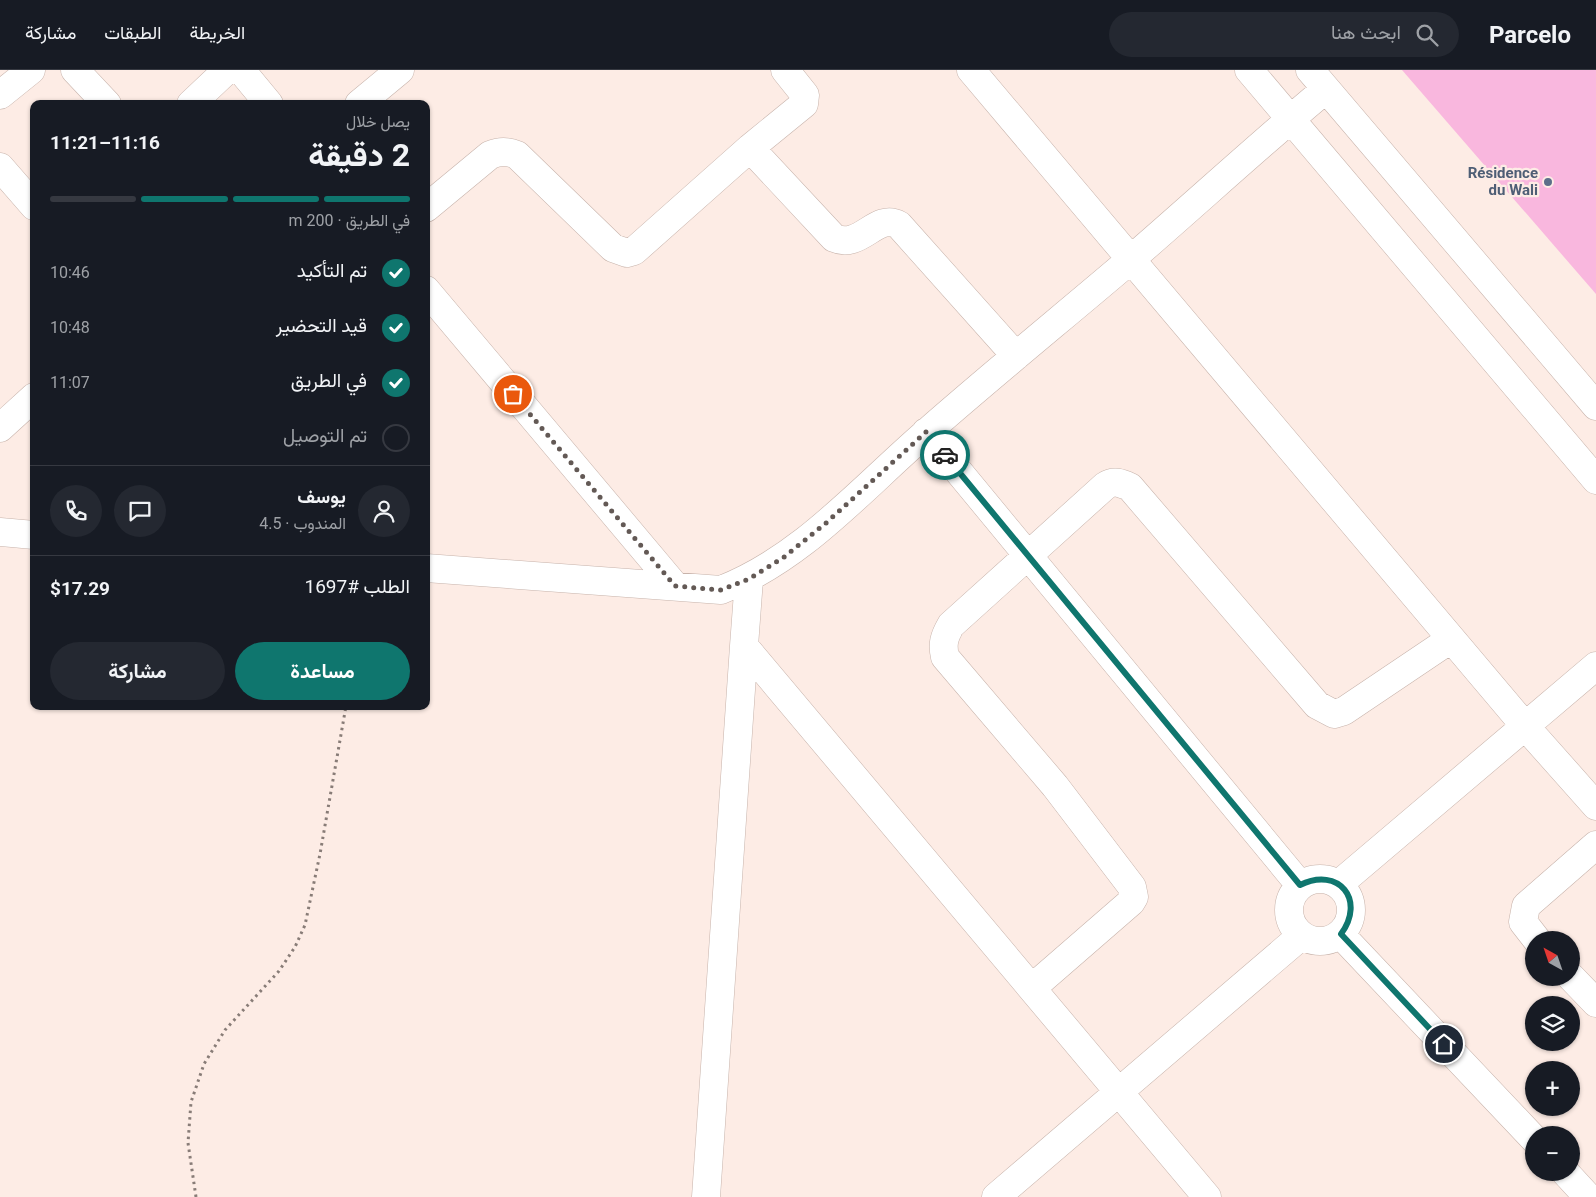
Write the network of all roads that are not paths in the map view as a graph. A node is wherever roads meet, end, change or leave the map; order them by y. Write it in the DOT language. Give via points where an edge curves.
graph roads {
  1 [pos="31,70"];
  2 [pos="75,70"];
  3 [pos="227,70"];
  4 [pos="241,70"];
  5 [pos="400,70"];
  6 [pos="785,70"];
  7 [pos="971,70"];
  8 [pos="1249,70"];
  9 [pos="1318,80"];
  10 [pos="2,91"];
  11 [pos="102,100"];
  12 [pos="195,100"];
  13 [pos="266,100"];
  14 [pos="364,100"];
  15 [pos="1292,118"];
  16 [pos="750,148"];
  17 [pos="0,167"];
  18 [pos="30,201"];
  19 [pos="430,205"];
  20 [pos="1130,260"];
  21 [pos="430,295"];
  22 [pos="1016,356"];
  23 [pos="30,401"];
  24 [pos="1596,406"];
  25 [pos="0,428"];
  26 [pos="926,432"];
  27 [pos="1596,480"];
  28 [pos="0,532"];
  29 [pos="30,535"];
  30 [pos="1028,556"];
  31 [pos="430,568"];
  32 [pos="749,579"];
  33 [pos="675,586"];
  34 [pos="1451,638"];
  35 [pos="744,646"];
  36 [pos="1596,666"];
  37 [pos="1525,726"];
  38 [pos="1596,806"];
  39 [pos="1596,845"];
  40 [pos="1339,884"];
  41 [pos="1300,885"];
  42 [pos="1530,931"];
  43 [pos="1341,934"];
  44 [pos="1302,936"];
  45 [pos="1580,986"];
  46 [pos="1032,988"];
  47 [pos="1596,1003"];
  48 [pos="1119,1092"];
  49 [pos="1525,1129"];
  50 [pos="1573,1181"];
  51 [pos="706,1197"];
  52 [pos="996,1197"];
  53 [pos="1207,1197"];
  54 [pos="1588,1197"];
  1 -- 10 [label="street"];
  2 -- 11 [label="street"];
  3 -- 12 [label="street"];
  4 -- 13 [label="street"];
  5 -- 14 [label="street"];
  6 -- 16 [label="street" via="806,95 804,104"];
  7 -- 20 [label="street"];
  8 -- 15 [label="street"];
  9 -- 15 [label="street"];
  9 -- 24 [label="street"];
  15 -- 20 [label="street"];
  15 -- 27 [label="street"];
  16 -- 19 [label="street" via="634,251 626,253 613,248 509,152 499,151 490,155"];
  16 -- 22 [label="street" via="834,238 843,242 852,240 884,222 899,225"];
  17 -- 18 [label="street"];
  20 -- 22 [label="street"];
  20 -- 34 [label="street"];
  21 -- 33 [label="street"];
  22 -- 26 [label="street"];
  23 -- 25 [label="street"];
  26 -- 30 [label="street"];
  26 -- 32 [label="street" via="826,523 784,557"];
  28 -- 29 [label="street"];
  30 -- 34 [label="street" via="1105,486 1119,482 1130,487 1317,704 1334,714 1344,711"];
  30 -- 41 [label="street"];
  30 -- 46 [label="street" via="951,625 942,646 945,657 1055,786 1134,892 1131,902"];
  31 -- 33 [label="street"];
  32 -- 33 [label="street" via="721,590"];
  32 -- 35 [label="street"];
  34 -- 37 [label="street"];
  35 -- 46 [label="street"];
  35 -- 51 [label="street"];
  36 -- 37 [label="street"];
  37 -- 38 [label="street"];
  37 -- 40 [label="street"];
  39 -- 42 [label="street" via="1526,906 1523,922"];
  40 -- 41 [label="street" via="1313,879"];
  40 -- 43 [label="street" via="1348,895 1352,909 1350,923"];
  41 -- 44 [label="street" via="1289,901 1290,921"];
  43 -- 44 [label="street" via="1328,941 1314,942"];
  43 -- 49 [label="street"];
  44 -- 48 [label="street"];
  45 -- 47 [label="street"];
  46 -- 48 [label="street"];
  48 -- 52 [label="street"];
  48 -- 53 [label="street"];
  50 -- 54 [label="street"];
}
